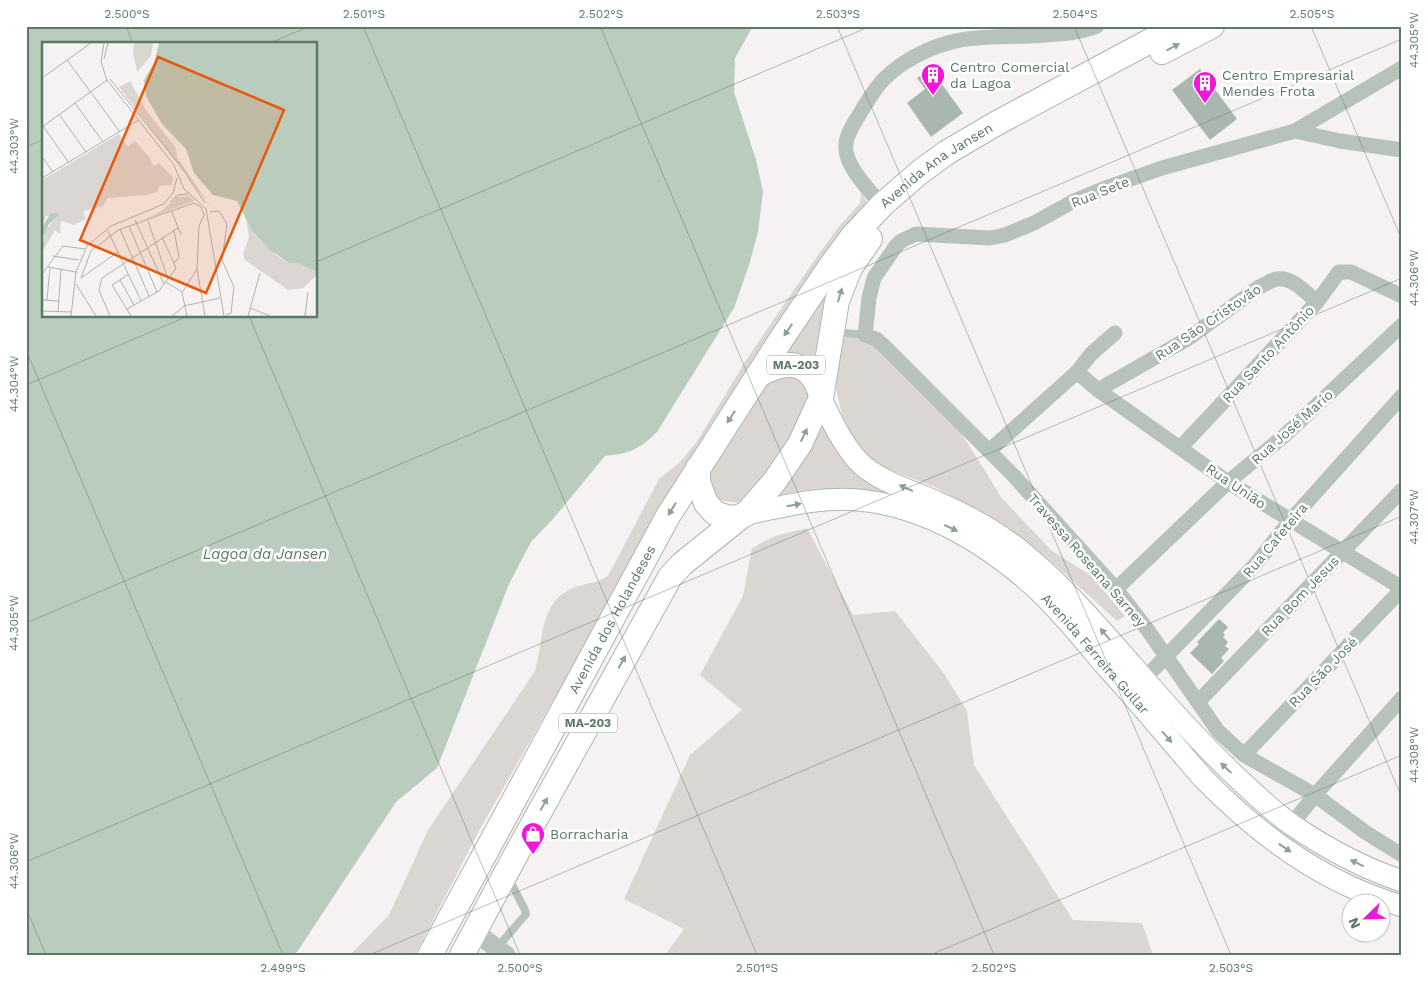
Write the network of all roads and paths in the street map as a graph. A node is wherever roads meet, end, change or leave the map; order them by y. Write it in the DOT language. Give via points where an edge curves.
graph roads {
  1 [pos="1097,26"];
  2 [pos="1178,26"];
  3 [pos="1212,26"];
  4 [pos="1402,68"];
  5 [pos="1295,131"];
  6 [pos="1402,150"];
  7 [pos="882,205"];
  8 [pos="1402,296"];
  9 [pos="1317,302"];
  10 [pos="1402,325"];
  11 [pos="832,331"];
  12 [pos="1115,333"];
  13 [pos="865,335"];
  14 [pos="1077,372"];
  15 [pos="757,376"];
  16 [pos="1098,390"];
  17 [pos="821,396"];
  18 [pos="1402,396"];
  19 [pos="1180,448"];
  20 [pos="989,451"];
  21 [pos="698,468"];
  22 [pos="1228,482"];
  23 [pos="1402,490"];
  24 [pos="745,514"];
  25 [pos="1290,521"];
  26 [pos="1343,551"];
  27 [pos="1116,589"];
  28 [pos="1402,589"];
  29 [pos="1166,656"];
  30 [pos="1122,669"];
  31 [pos="1144,679"];
  32 [pos="572,694"];
  33 [pos="1402,698"];
  34 [pos="1198,702"];
  35 [pos="1244,755"];
  36 [pos="1315,794"];
  37 [pos="1291,825"];
  38 [pos="1402,855"];
  39 [pos="506,874"];
  40 [pos="1402,881"];
  41 [pos="1402,906"];
  42 [pos="475,932"];
  43 [pos="502,951"];
  44 [pos="430,955"];
  45 [pos="462,955"];
  1 -- 7 [label="street" via="1061,34 952,42 911,59 885,78 867,102 848,135 846,145 857,175"];
  2 -- 7 [label="main road, Avenida Ana Jansen" via="946,153"];
  11 -- 3 [label="main road, Avenida Ana Jansen, one-way" via="837,301 850,268 869,240 924,188 984,148"];
  4 -- 5 [label="street"];
  5 -- 6 [label="street, Rua Sete"];
  5 -- 13 [label="street, Rua Sete" via="1116,184 1005,235 990,238 916,234 896,246 874,278 868,298"];
  7 -- 15 [label="main road, Avenida Ana Jansen, one-way" via="832,264"];
  8 -- 9 [label="street, Rua Santo Antônio" via="1347,271 1339,272"];
  9 -- 16 [label="street, Rua São Cristovão" via="1299,286 1277,279 1258,287 1189,338"];
  9 -- 19 [label="street, Rua Santo Antônio"];
  10 -- 22 [label="street, Rua José Mario" via="1284,436"];
  11 -- 13 [label="lane"];
  11 -- 17 [label="main road, Avenida Ana Jansen"];
  12 -- 14 [label="street" via="1091,354"];
  13 -- 20 [label="street, Travessa Roseana Sarney" via="884,346"];
  14 -- 16 [label="street, Rua União"];
  14 -- 20 [label="street"];
  15 -- 17 [label="main road, MA-203" via="791,364 813,376"];
  15 -- 21 [label="main road, MA-203, one-way"];
  16 -- 19 [label="street, Rua União"];
  24 -- 17 [label="main road, MA-203, one-way" via="789,462"];
  30 -- 17 [label="main road, Avenida Ferreira Gullar, one-way" via="1071,596 1015,547 970,518 865,467 851,453"];
  18 -- 25 [label="street, Rua Cafeteira"];
  19 -- 22 [label="street, Rua União"];
  20 -- 27 [label="street, Travessa Roseana Sarney"];
  21 -- 24 [label="main road" via="702,496 715,513 726,518"];
  21 -- 32 [label="main road, Avenida dos Holandeses / MA-203, one-way" via="668,516"];
  22 -- 25 [label="street, Rua União"];
  22 -- 27 [label="street, Rua José Mario"];
  23 -- 26 [label="street, Rua Bom Jesus"];
  24 -- 30 [label="main road, Avenida Ferreira Gullar, one-way" via="828,499 857,500 894,506 939,523 992,554 1039,592"];
  39 -- 24 [label="main road, Avenida dos Holandeses / MA-203, one-way" via="670,577"];
  25 -- 26 [label="street, Rua União"];
  25 -- 29 [label="street, Rua Cafeteira" via="1254,566"];
  26 -- 28 [label="street, Rua União"];
  26 -- 34 [label="street, Rua Bom Jesus"];
  27 -- 29 [label="street, Travessa Roseana Sarney"];
  28 -- 35 [label="street, Rua São José"];
  29 -- 31 [label="street, Rua Cafeteira"];
  29 -- 34 [label="street, Travessa Roseana Sarney"];
  30 -- 31 [label="main road, Avenida Ferreira Gullar"];
  30 -- 41 [label="main road, Avenida Ferreira Gullar, one-way" via="1202,777 1225,800 1303,860 1363,893"];
  37 -- 31 [label="main road, Avenida Ferreira Gullar, one-way" via="1220,762"];
  32 -- 42 [label="main road" via="567,721 464,910 465,922"];
  32 -- 44 [label="main road, Avenida dos Holandeses / MA-203"];
  33 -- 36 [label="street"];
  34 -- 35 [label="street, Travessa Roseana Sarney" via="1218,731"];
  35 -- 36 [label="street, Travessa Roseana Sarney"];
  36 -- 37 [label="street"];
  36 -- 38 [label="street, Travessa Roseana Sarney"];
  40 -- 37 [label="main road, Avenida Ferreira Gullar, one-way" via="1351,860"];
  39 -- 42 [label="main road, Avenida dos Holandeses / MA-203"];
  39 -- 43 [label="lane" via="526,914"];
  42 -- 43 [label="street"];
  42 -- 45 [label="main road, Avenida dos Holandeses / MA-203"];
}
